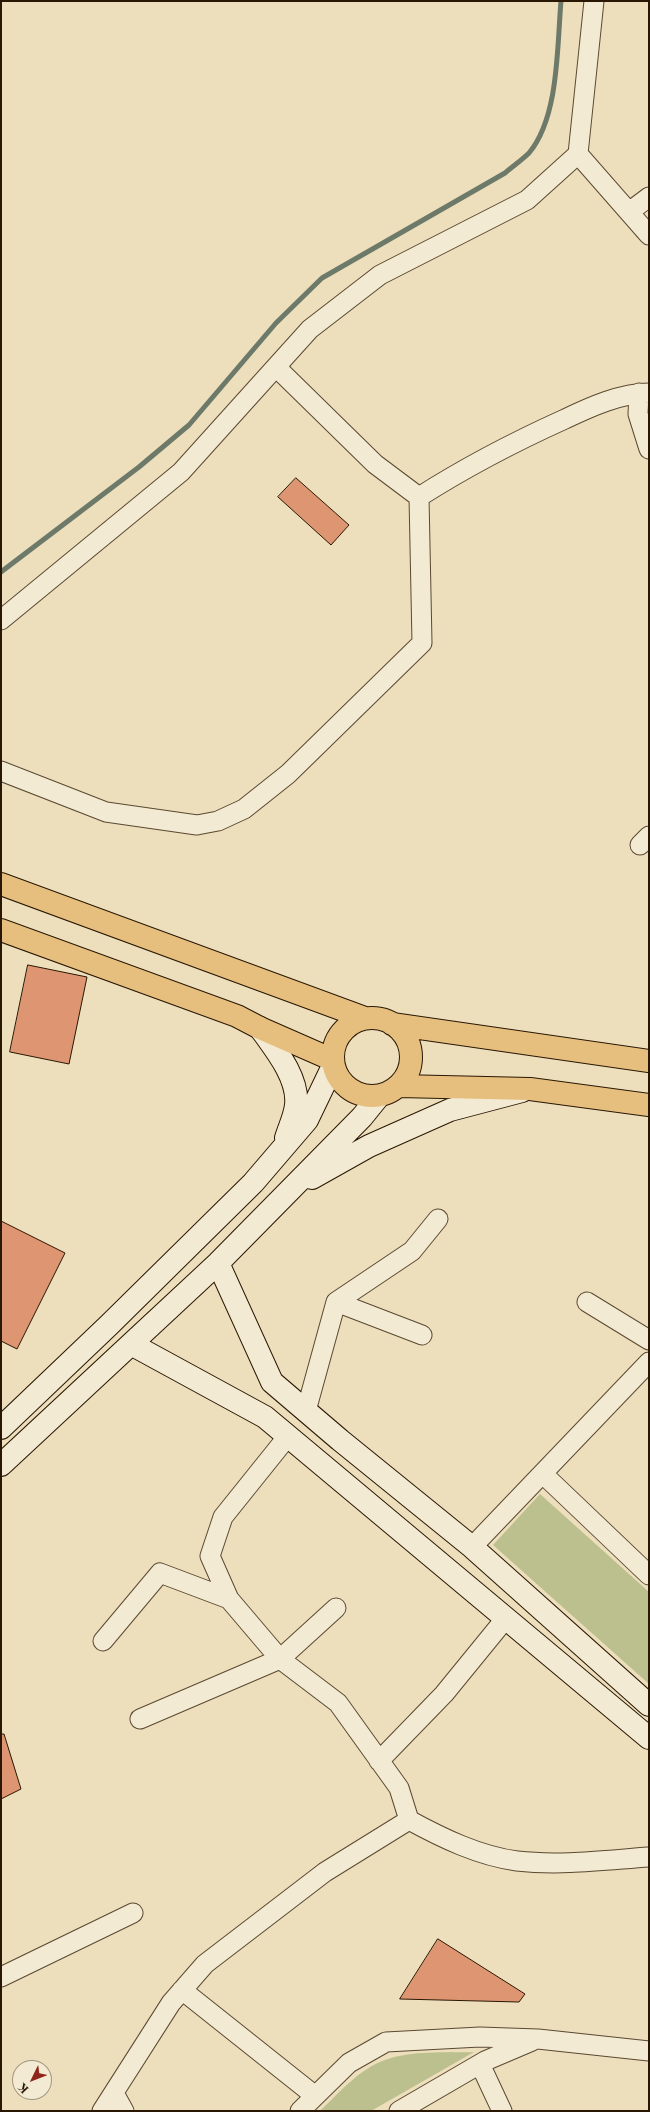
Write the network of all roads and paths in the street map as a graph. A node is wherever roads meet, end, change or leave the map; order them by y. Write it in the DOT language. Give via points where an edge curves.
graph roads {
  1 [pos="594,1"];
  2 [pos="578,154"];
  3 [pos="649,197"];
  4 [pos="629,212"];
  5 [pos="649,234"];
  6 [pos="276,367"];
  7 [pos="644,393"];
  8 [pos="649,449"];
  9 [pos="419,497"];
  10 [pos="2,621"];
  11 [pos="1,771"];
  12 [pos="649,836"];
  13 [pos="649,846"];
  14 [pos="1,884"];
  15 [pos="1,930"];
  16 [pos="365,1018"];
  17 [pos="392,1024"];
  18 [pos="260,1028"];
  19 [pos="649,1061"];
  20 [pos="333,1063"];
  21 [pos="399,1086"];
  22 [pos="530,1089"];
  23 [pos="379,1096"];
  24 [pos="649,1105"];
  25 [pos="281,1152"];
  26 [pos="290,1190"];
  27 [pos="438,1220"];
  28 [pos="218,1263"];
  29 [pos="336,1302"];
  30 [pos="587,1302"];
  31 [pos="422,1335"];
  32 [pos="649,1340"];
  33 [pos="131,1344"];
  34 [pos="649,1362"];
  35 [pos="306,1411"];
  36 [pos="1,1428"];
  37 [pos="288,1436"];
  38 [pos="1,1465"];
  39 [pos="543,1474"];
  40 [pos="472,1547"];
  41 [pos="649,1575"];
  42 [pos="229,1599"];
  43 [pos="336,1608"];
  44 [pos="506,1618"];
  45 [pos="103,1641"];
  46 [pos="280,1659"];
  47 [pos="649,1705"];
  48 [pos="140,1719"];
  49 [pos="649,1738"];
  50 [pos="379,1761"];
  51 [pos="409,1820"];
  52 [pos="649,1857"];
  53 [pos="133,1913"];
  54 [pos="1,1977"];
  55 [pos="182,1990"];
  56 [pos="538,2039"];
  57 [pos="649,2051"];
  58 [pos="480,2064"];
  59 [pos="114,2093"];
  60 [pos="314,2095"];
  61 [pos="102,2111"];
  62 [pos="124,2111"];
  63 [pos="300,2111"];
  64 [pos="398,2111"];
  65 [pos="502,2111"];
  1 -- 2 [label="street"];
  2 -- 4 [label="street"];
  2 -- 6 [label="street" via="527,200 380,275 310,329"];
  3 -- 4 [label="street"];
  4 -- 5 [label="street"];
  6 -- 9 [label="street" via="375,464"];
  6 -- 10 [label="street" via="181,472"];
  7 -- 8 [label="street" via="638,414"];
  7 -- 9 [label="street" via="592,406 456,474"];
  9 -- 11 [label="street" via="422,643 288,774 244,809 218,820 197,825 106,812"];
  12 -- 13 [label="street" via="640,845"];
  14 -- 16 [label="main road"];
  15 -- 18 [label="main road" via="237,1016"];
  16 -- 17 [label="main road"];
  16 -- 20 [label="main road" via="353,1022 343,1030 336,1041"];
  17 -- 19 [label="main road"];
  17 -- 21 [label="main road" via="402,1031 411,1053 411,1065"];
  18 -- 20 [label="main road"];
  18 -- 25 [label="main road" via="281,1057 294,1087 296,1105"];
  20 -- 23 [label="main road" via="342,1082 356,1093"];
  20 -- 25 [label="main road" via="307,1120"];
  21 -- 22 [label="main road"];
  21 -- 23 [label="main road"];
  22 -- 24 [label="main road"];
  22 -- 26 [label="main road" via="450,1110 369,1146"];
  23 -- 26 [label="main road" via="362,1117"];
  25 -- 36 [label="main road" via="253,1183 109,1325"];
  26 -- 28 [label="main road"];
  27 -- 29 [label="street" via="412,1251"];
  28 -- 33 [label="main road"];
  28 -- 35 [label="main road" via="272,1382"];
  29 -- 31 [label="street"];
  29 -- 35 [label="street"];
  30 -- 32 [label="street"];
  33 -- 37 [label="main road" via="265,1417"];
  33 -- 38 [label="main road"];
  34 -- 39 [label="street"];
  35 -- 40 [label="main road"];
  37 -- 42 [label="street" via="223,1517 210,1556"];
  37 -- 44 [label="main road"];
  39 -- 40 [label="street"];
  39 -- 41 [label="street"];
  40 -- 47 [label="main road"];
  42 -- 45 [label="street" via="160,1573"];
  42 -- 46 [label="street"];
  43 -- 46 [label="street"];
  44 -- 49 [label="main road"];
  44 -- 50 [label="street" via="444,1694"];
  46 -- 48 [label="street"];
  46 -- 50 [label="street" via="338,1703"];
  50 -- 51 [label="street" via="399,1788"];
  51 -- 52 [label="street" via="485,1854 517,1861 556,1863"];
  51 -- 55 [label="street" via="325,1872 205,1964"];
  53 -- 54 [label="street"];
  55 -- 59 [label="street" via="171,2003"];
  55 -- 60 [label="street"];
  56 -- 57 [label="street"];
  56 -- 58 [label="street"];
  56 -- 60 [label="street" via="480,2037 386,2042 349,2063"];
  58 -- 64 [label="street"];
  58 -- 65 [label="street"];
  59 -- 61 [label="street"];
  59 -- 62 [label="street"];
  60 -- 63 [label="street"];
}
